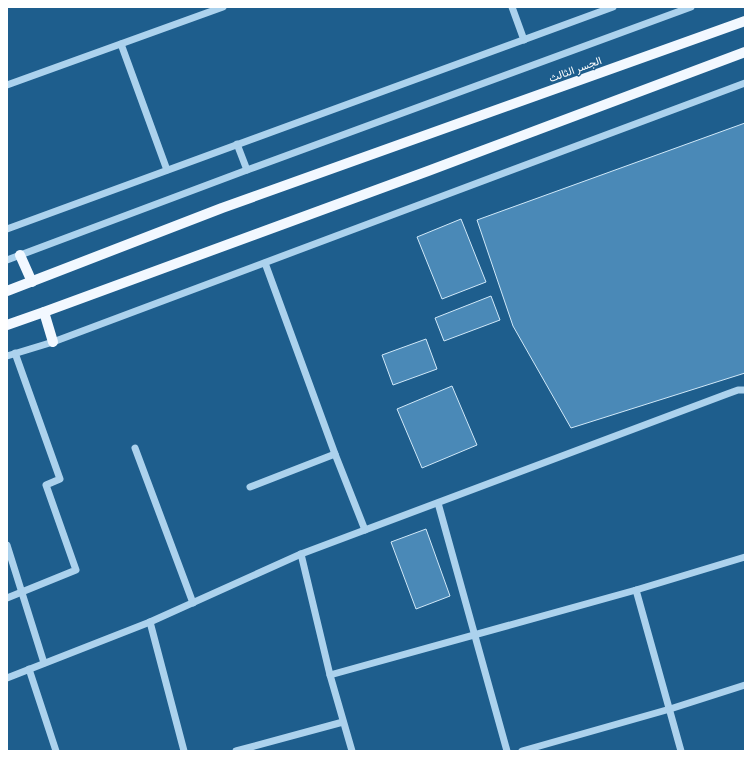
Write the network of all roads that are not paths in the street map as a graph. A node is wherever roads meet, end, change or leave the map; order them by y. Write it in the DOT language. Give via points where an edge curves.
graph roads {
  1 [pos="223,7"];
  2 [pos="512,7"];
  3 [pos="613,7"];
  4 [pos="692,7"];
  5 [pos="745,20"];
  6 [pos="524,40"];
  7 [pos="121,44"];
  8 [pos="745,52"];
  9 [pos="745,84"];
  10 [pos="7,85"];
  11 [pos="237,144"];
  12 [pos="167,170"];
  13 [pos="247,170"];
  14 [pos="7,229"];
  15 [pos="20,255"];
  16 [pos="7,260"];
  17 [pos="265,263"];
  18 [pos="32,282"];
  19 [pos="7,290"];
  20 [pos="44,312"];
  21 [pos="7,325"];
  22 [pos="53,342"];
  23 [pos="15,353"];
  24 [pos="7,356"];
  25 [pos="745,390"];
  26 [pos="135,448"];
  27 [pos="335,454"];
  28 [pos="250,487"];
  29 [pos="438,503"];
  30 [pos="365,530"];
  31 [pos="7,545"];
  32 [pos="301,554"];
  33 [pos="745,557"];
  34 [pos="636,590"];
  35 [pos="21,592"];
  36 [pos="7,598"];
  37 [pos="193,603"];
  38 [pos="150,622"];
  39 [pos="474,635"];
  40 [pos="44,663"];
  41 [pos="29,669"];
  42 [pos="330,675"];
  43 [pos="7,678"];
  44 [pos="745,685"];
  45 [pos="670,709"];
  46 [pos="343,722"];
  47 [pos="56,751"];
  48 [pos="184,751"];
  49 [pos="236,751"];
  50 [pos="352,751"];
  51 [pos="507,751"];
  52 [pos="522,751"];
  53 [pos="681,751"];
  1 -- 7 [label="street"];
  2 -- 6 [label="street"];
  3 -- 6 [label="street"];
  4 -- 13 [label="street"];
  5 -- 18 [label="main road, الجسر الثالث" via="222,208"];
  6 -- 11 [label="street"];
  7 -- 10 [label="street"];
  7 -- 12 [label="street"];
  8 -- 20 [label="main road"];
  9 -- 17 [label="street"];
  11 -- 12 [label="street"];
  11 -- 13 [label="street"];
  12 -- 14 [label="street"];
  13 -- 15 [label="street"];
  15 -- 16 [label="street"];
  15 -- 18 [label="main road"];
  17 -- 22 [label="street"];
  17 -- 27 [label="street"];
  18 -- 19 [label="main road, الجسر الثالث"];
  20 -- 21 [label="main road"];
  20 -- 22 [label="main road"];
  22 -- 23 [label="street"];
  23 -- 24 [label="street"];
  23 -- 35 [label="street" via="60,479 46,485 76,570"];
  25 -- 29 [label="street" via="727,394"];
  26 -- 37 [label="street"];
  27 -- 28 [label="street"];
  27 -- 30 [label="street"];
  29 -- 30 [label="street"];
  29 -- 39 [label="street"];
  30 -- 32 [label="street"];
  31 -- 35 [label="street"];
  32 -- 37 [label="street"];
  32 -- 42 [label="street"];
  33 -- 34 [label="street"];
  34 -- 39 [label="street"];
  34 -- 45 [label="street"];
  35 -- 36 [label="street"];
  35 -- 40 [label="street"];
  37 -- 38 [label="street"];
  38 -- 40 [label="street"];
  38 -- 48 [label="street"];
  39 -- 42 [label="street"];
  39 -- 51 [label="street"];
  40 -- 41 [label="street"];
  41 -- 43 [label="street"];
  41 -- 47 [label="street"];
  42 -- 46 [label="street"];
  44 -- 45 [label="street"];
  45 -- 52 [label="street"];
  45 -- 53 [label="street"];
  46 -- 49 [label="street"];
  46 -- 50 [label="street"];
}
